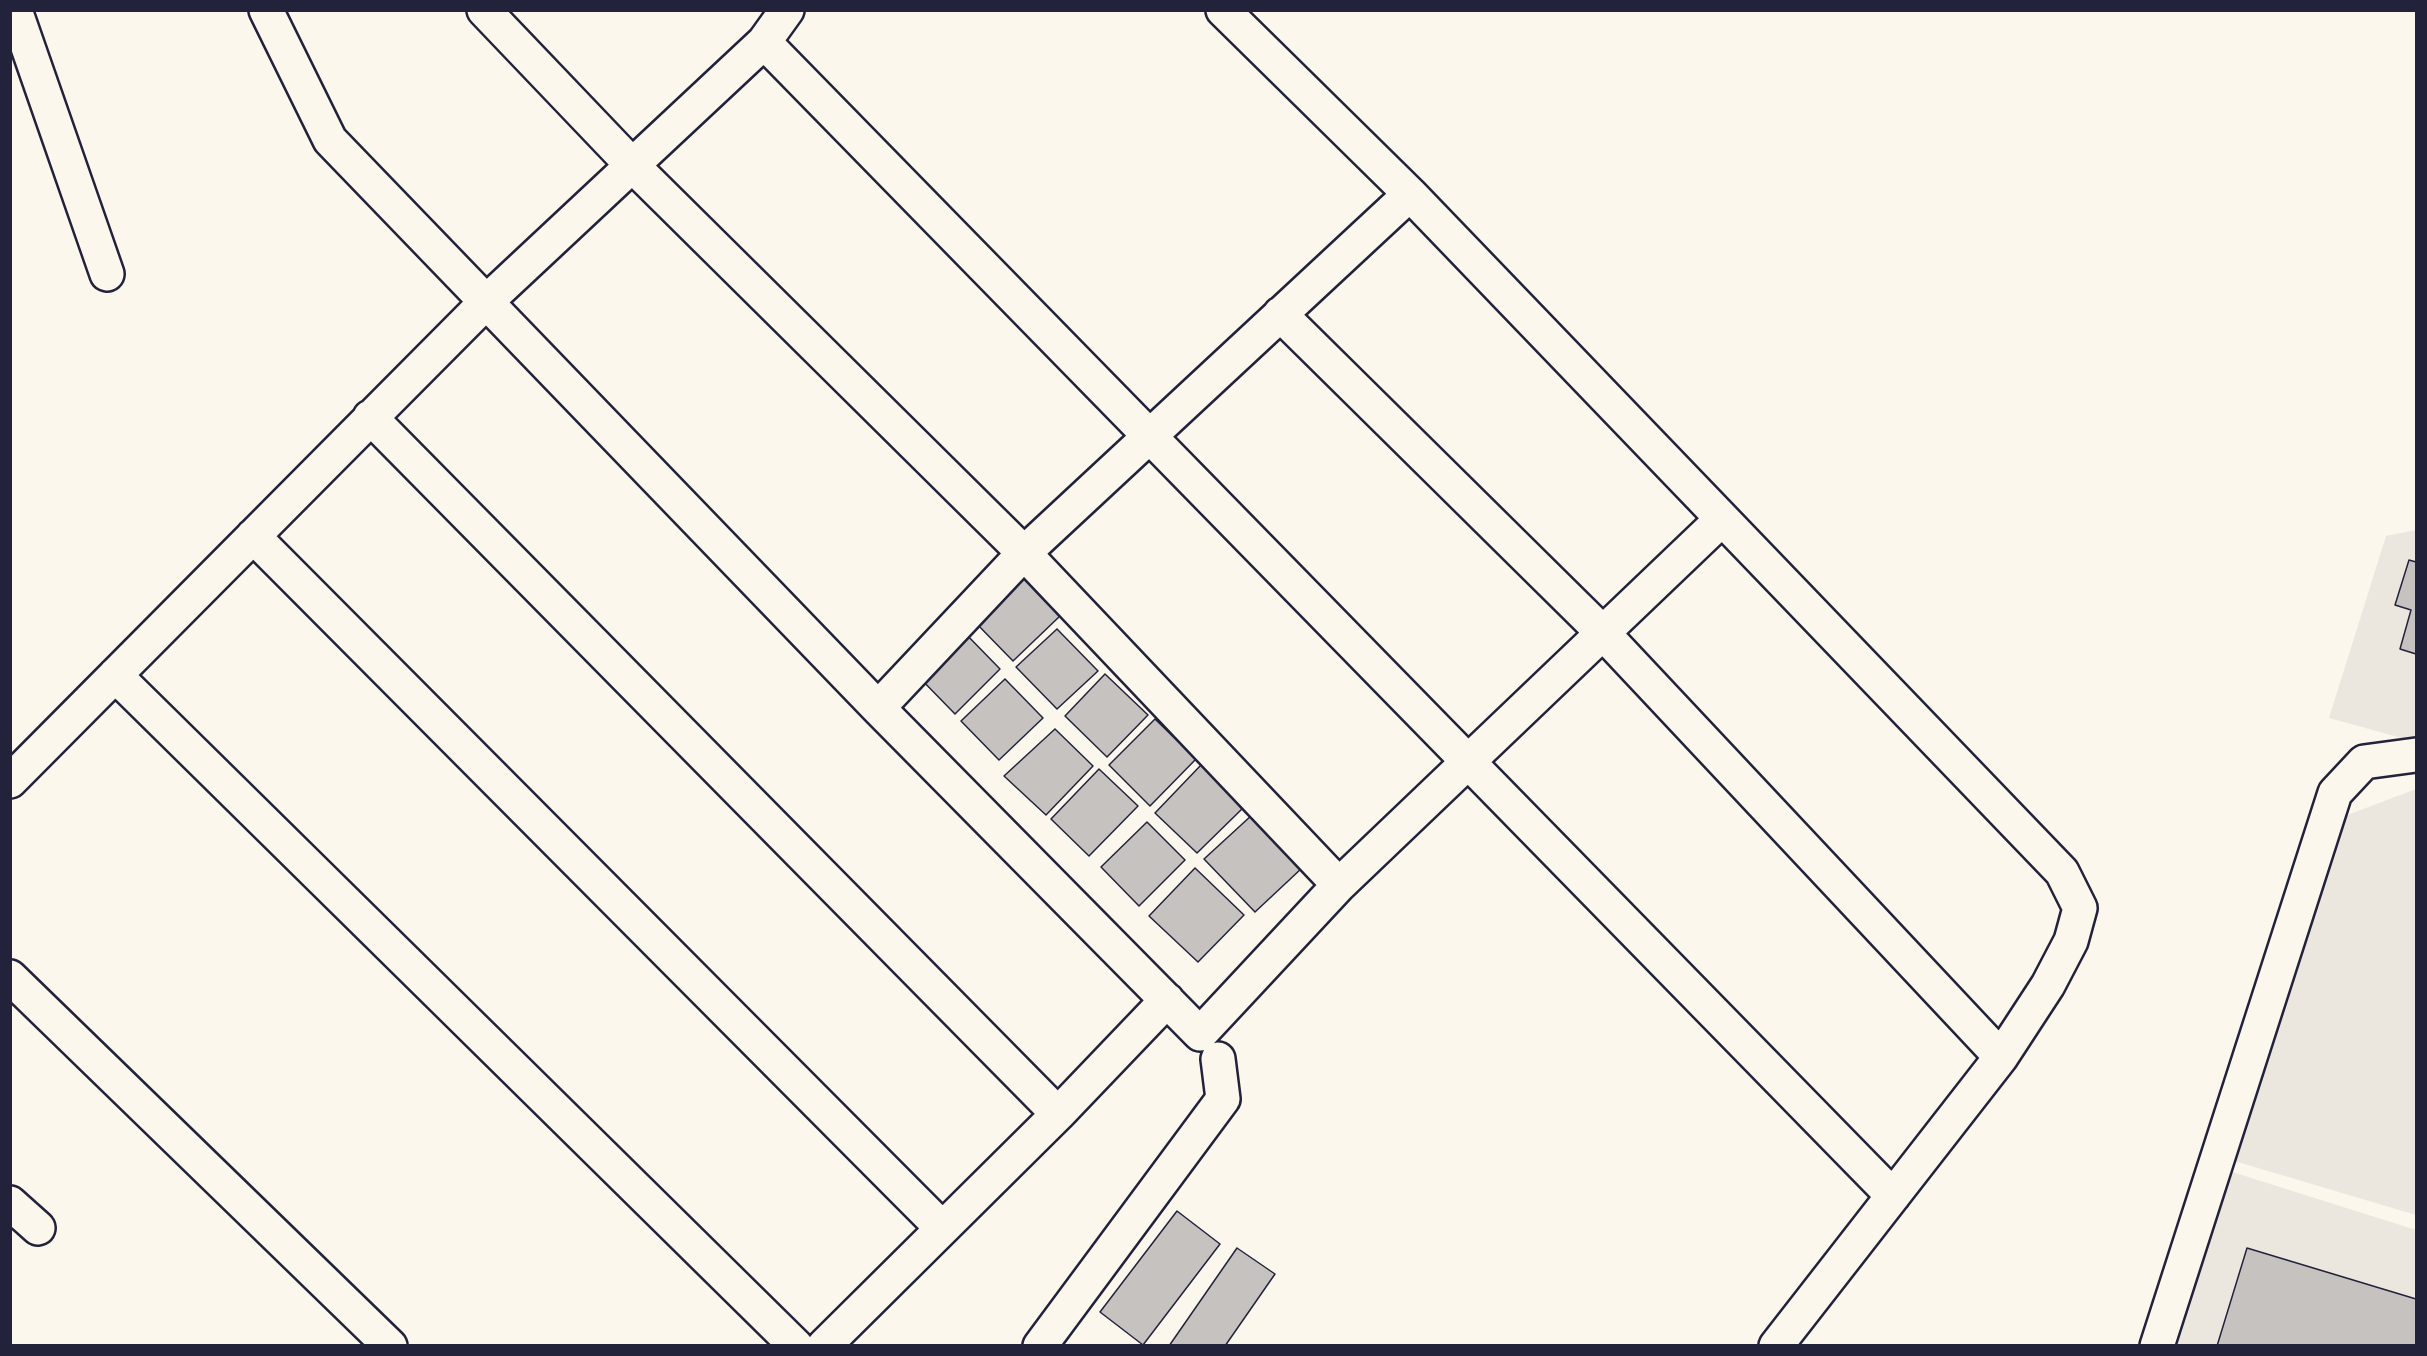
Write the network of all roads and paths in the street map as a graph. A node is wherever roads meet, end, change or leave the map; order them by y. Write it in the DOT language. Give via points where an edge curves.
graph roads {
  1 [pos="15,10"];
  2 [pos="266,10"];
  3 [pos="484,10"];
  4 [pos="787,10"];
  5 [pos="1223,10"];
  6 [pos="764,42"];
  7 [pos="632,165"];
  8 [pos="1410,194"];
  9 [pos="107,274"];
  10 [pos="485,303"];
  11 [pos="1280,314"];
  12 [pos="370,417"];
  13 [pos="1150,436"];
  14 [pos="1721,520"];
  15 [pos="253,537"];
  16 [pos="1024,553"];
  17 [pos="1603,633"];
  18 [pos="115,675"];
  19 [pos="878,708"];
  20 [pos="2416,755"];
  21 [pos="1469,762"];
  22 [pos="10,781"];
  23 [pos="1339,885"];
  24 [pos="10,976"];
  25 [pos="1167,1000"];
  26 [pos="2001,1057"];
  27 [pos="1218,1059"];
  28 [pos="1058,1114"];
  29 [pos="1893,1196"];
  30 [pos="10,1203"];
  31 [pos="38,1228"];
  32 [pos="942,1228"];
  33 [pos="1050,1342"];
  34 [pos="390,1346"];
  35 [pos="796,1346"];
  36 [pos="824,1346"];
  37 [pos="1776,1346"];
  38 [pos="2157,1346"];
  1 -- 9 [label="street"];
  2 -- 10 [label="street" via="330,140"];
  3 -- 7 [label="street"];
  4 -- 6 [label="street"];
  5 -- 8 [label="street"];
  6 -- 7 [label="street"];
  6 -- 13 [label="street"];
  7 -- 10 [label="street"];
  7 -- 16 [label="street"];
  8 -- 11 [label="street"];
  8 -- 14 [label="street"];
  10 -- 12 [label="street"];
  10 -- 19 [label="street"];
  11 -- 13 [label="street"];
  11 -- 17 [label="street"];
  12 -- 15 [label="street"];
  12 -- 28 [label="street"];
  13 -- 16 [label="street"];
  13 -- 21 [label="street"];
  14 -- 17 [label="street"];
  14 -- 26 [label="street" via="2062,872 2080,908 2071,940 2048,985"];
  15 -- 18 [label="street"];
  15 -- 32 [label="street"];
  16 -- 19 [label="street"];
  16 -- 23 [label="street"];
  17 -- 21 [label="street"];
  17 -- 26 [label="street"];
  18 -- 22 [label="street"];
  18 -- 35 [label="street"];
  19 -- 25 [label="street"];
  20 -- 38 [label="street" via="2364,762 2335,793"];
  21 -- 23 [label="street"];
  21 -- 29 [label="street"];
  23 -- 25 [label="street" via="1200,1034"];
  24 -- 34 [label="street"];
  25 -- 28 [label="street"];
  26 -- 29 [label="street"];
  27 -- 33 [label="street" via="1223,1099"];
  28 -- 32 [label="street"];
  29 -- 37 [label="street"];
  30 -- 31 [label="street"];
  32 -- 36 [label="street"];
}
